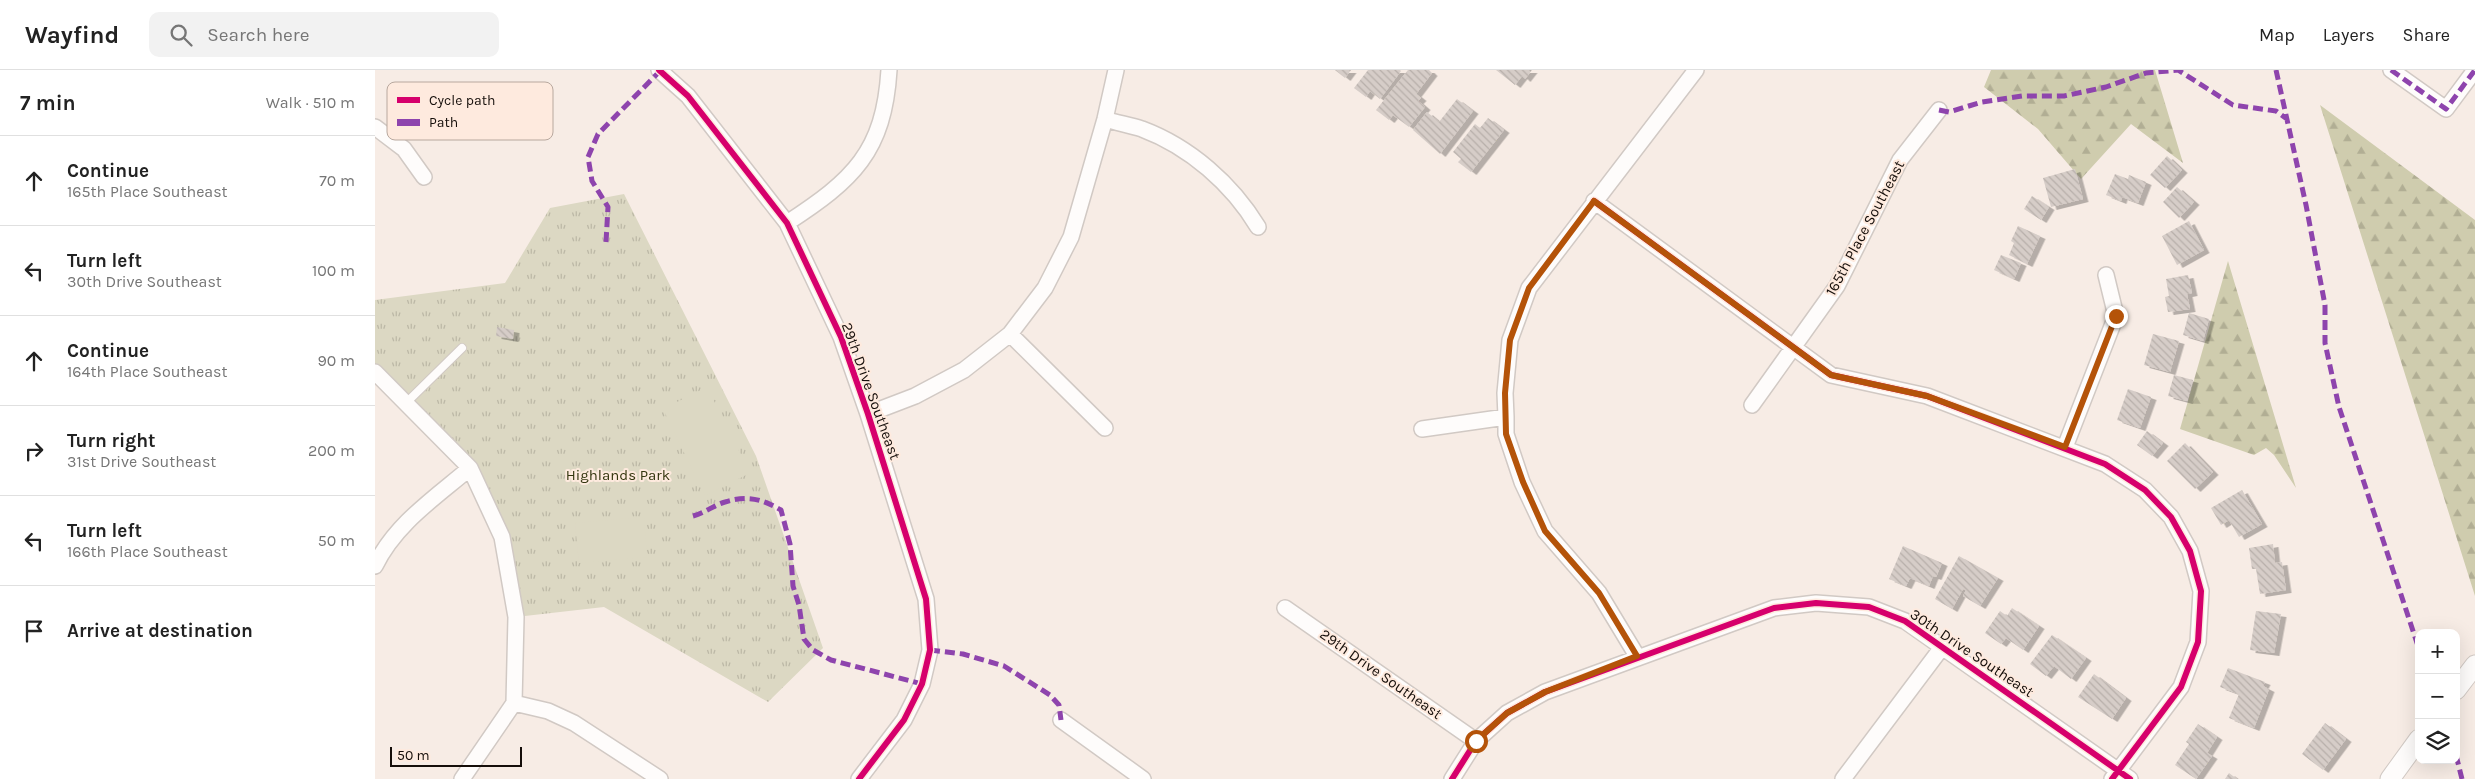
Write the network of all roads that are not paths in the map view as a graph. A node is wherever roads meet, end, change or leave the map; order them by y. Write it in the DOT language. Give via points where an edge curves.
graph roads {
  1 [pos="659,70"];
  2 [pos="889,70"];
  3 [pos="1116,70"];
  4 [pos="1696,70"];
  5 [pos="2391,70"];
  6 [pos="2475,70"];
  7 [pos="1939,110"];
  8 [pos="1105,120"];
  9 [pos="375,127"];
  10 [pos="387,136"];
  11 [pos="392,140"];
  12 [pos="424,177"];
  13 [pos="1594,201"];
  14 [pos="787,223"];
  15 [pos="1258,228"];
  16 [pos="2106,275"];
  17 [pos="1010,334"];
  18 [pos="462,348"];
  19 [pos="1793,348"];
  20 [pos="375,372"];
  21 [pos="406,403"];
  22 [pos="1752,405"];
  23 [pos="868,414"];
  24 [pos="1506,416"];
  25 [pos="1105,428"];
  26 [pos="1422,430"];
  27 [pos="2065,447"];
  28 [pos="471,468"];
  29 [pos="375,566"];
  30 [pos="1285,608"];
  31 [pos="1943,646"];
  32 [pos="1637,656"];
  33 [pos="2475,665"];
  34 [pos="2465,686"];
  35 [pos="515,703"];
  36 [pos="1061,720"];
  37 [pos="1476,741"];
  38 [pos="2415,745"];
  39 [pos="2120,776"];
  40 [pos="462,779"];
  41 [pos="660,779"];
  42 [pos="859,779"];
  43 [pos="1143,779"];
  44 [pos="1452,779"];
  45 [pos="1843,779"];
  46 [pos="2390,779"];
  1 -- 14 [label="street, 29th Drive Southeast" via="688,96"];
  2 -- 14 [label="street" via="880,128 867,155 826,198"];
  3 -- 8 [label="street"];
  4 -- 13 [label="street"];
  5 -- 6 [label="street" via="2446,109"];
  7 -- 19 [label="street, 165th Place Southeast" via="1901,160 1837,286"];
  8 -- 15 [label="street" via="1142,129 1173,144 1210,170 1244,205"];
  8 -- 17 [label="street" via="1071,237 1045,288"];
  9 -- 10 [label="street"];
  11 -- 12 [label="street" via="404,149"];
  13 -- 19 [label="street"];
  13 -- 24 [label="street" via="1529,288 1510,340"];
  14 -- 23 [label="street, 29th Drive Southeast" via="841,337"];
  16 -- 27 [label="street" via="2116,316"];
  17 -- 23 [label="street" via="964,370 915,396"];
  17 -- 25 [label="street"];
  18 -- 21 [label="lane"];
  19 -- 22 [label="street, 165th Place Southeast"];
  19 -- 27 [label="street" via="1831,375 1927,396"];
  20 -- 21 [label="street"];
  21 -- 28 [label="street"];
  23 -- 42 [label="street, 29th Drive Southeast" via="926,599 930,650 922,684 905,720"];
  24 -- 26 [label="street"];
  24 -- 32 [label="street" via="1506,434 1545,531 1599,593"];
  27 -- 39 [label="street" via="2105,464 2145,490 2171,517 2190,551 2201,591 2197,642 2181,687"];
  28 -- 29 [label="street" via="404,525"];
  28 -- 35 [label="street" via="502,537 516,617"];
  30 -- 37 [label="street, 29th Drive Southeast"];
  31 -- 32 [label="street, 30th Drive Southeast" via="1905,620 1869,607 1816,603 1774,608"];
  31 -- 39 [label="street, 30th Drive Southeast"];
  31 -- 45 [label="street"];
  32 -- 37 [label="street" via="1545,692 1507,713"];
  33 -- 34 [label="street"];
  35 -- 40 [label="street"];
  35 -- 41 [label="street" via="548,711 574,722"];
  36 -- 43 [label="street"];
  37 -- 44 [label="street"];
  38 -- 46 [label="street"];
}
